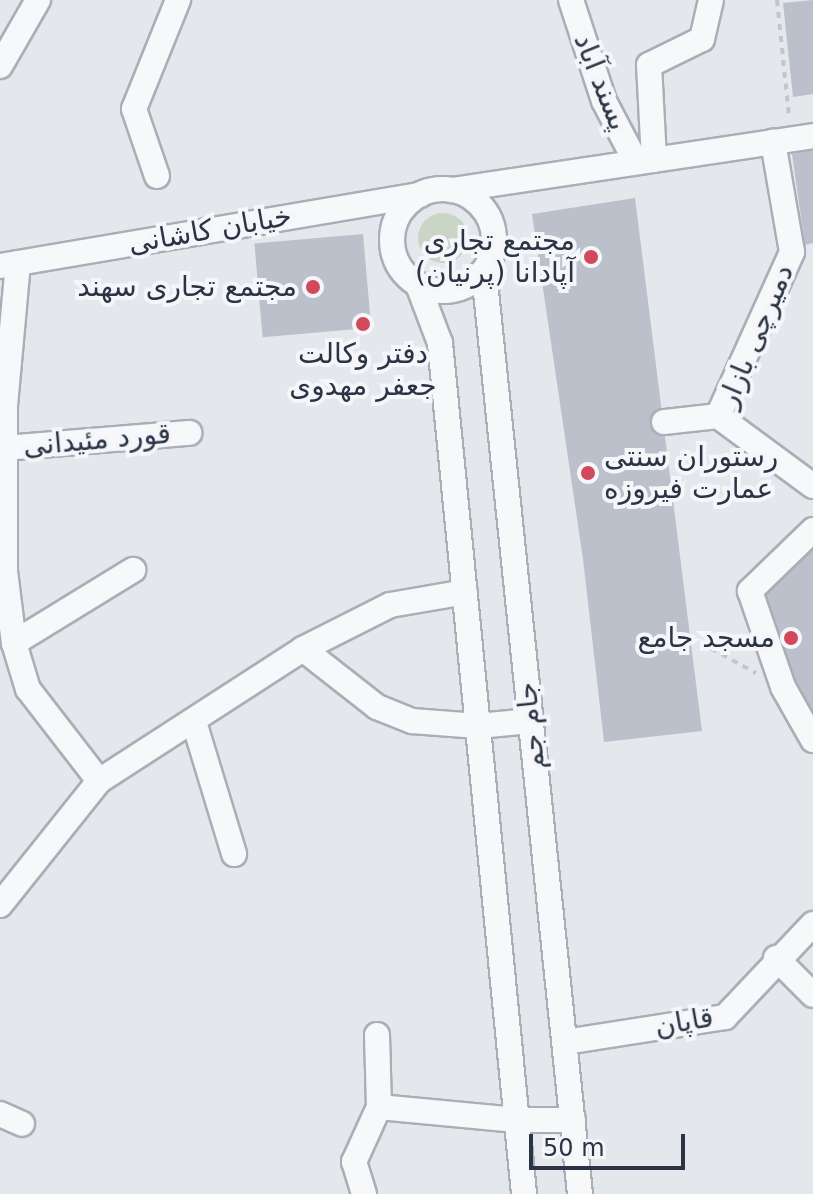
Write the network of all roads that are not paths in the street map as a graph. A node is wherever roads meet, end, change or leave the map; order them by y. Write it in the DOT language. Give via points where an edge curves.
graph roads {
  1 [pos="38,0"];
  2 [pos="178,0"];
  3 [pos="571,0"];
  4 [pos="711,0"];
  5 [pos="0,66"];
  6 [pos="792,139"];
  7 [pos="645,161"];
  8 [pos="157,176"];
  9 [pos="452,190"];
  10 [pos="420,195"];
  11 [pos="491,259"];
  12 [pos="9,264"];
  13 [pos="418,285"];
  14 [pos="4,330"];
  15 [pos="2,405"];
  16 [pos="718,416"];
  17 [pos="664,422"];
  18 [pos="189,433"];
  19 [pos="5,448"];
  20 [pos="813,486"];
  21 [pos="813,530"];
  22 [pos="133,570"];
  23 [pos="465,592"];
  24 [pos="14,643"];
  25 [pos="303,649"];
  26 [pos="531,721"];
  27 [pos="194,722"];
  28 [pos="478,726"];
  29 [pos="813,740"];
  30 [pos="99,781"];
  31 [pos="234,854"];
  32 [pos="1,903"];
  33 [pos="813,924"];
  34 [pos="776,958"];
  35 [pos="813,995"];
  36 [pos="377,1035"];
  37 [pos="565,1042"];
  38 [pos="379,1107"];
  39 [pos="516,1120"];
  40 [pos="573,1120"];
  41 [pos="364,1194"];
  42 [pos="524,1194"];
  43 [pos="580,1194"];
  1 -- 5 [label="street"];
  2 -- 8 [label="street" via="134,109"];
  3 -- 7 [label="street, پسند آباد" via="604,101"];
  4 -- 7 [label="street" via="702,39 649,65"];
  6 -- 7 [label="street"];
  6 -- 16 [label="street, دمیرچی بازار" via="792,252"];
  7 -- 9 [label="street"];
  9 -- 10 [label="street"];
  9 -- 11 [label="street" via="483,208 492,224"];
  10 -- 12 [label="street, خیابان کاشانی"];
  10 -- 13 [label="street" via="399,216 392,244 404,274"];
  11 -- 13 [label="street" via="468,285 434,290"];
  11 -- 26 [label="street, جام جم" via="486,292"];
  12 -- 14 [label="street, قورد مئیدانی"];
  13 -- 23 [label="street, جام جم" via="440,343"];
  14 -- 15 [label="street, قورد مئیدانی"];
  15 -- 19 [label="street, قورد مئیدانی"];
  16 -- 17 [label="street"];
  16 -- 20 [label="street, دمیرچی بازار"];
  18 -- 19 [label="street, قورد مئیدانی"];
  19 -- 24 [label="street, قورد مئیدانی" via="5,571"];
  21 -- 29 [label="street" via="750,591 783,687"];
  22 -- 24 [label="street"];
  23 -- 25 [label="street" via="390,605"];
  23 -- 28 [label="street, جام جم"];
  24 -- 30 [label="street, قورد مئیدانی" via="28,689"];
  25 -- 27 [label="street"];
  25 -- 28 [label="street" via="377,707 412,721"];
  26 -- 28 [label="street"];
  26 -- 37 [label="street, جام جم"];
  27 -- 30 [label="street"];
  27 -- 31 [label="street"];
  28 -- 39 [label="street, جام جم"];
  30 -- 32 [label="street"];
  33 -- 34 [label="street, قاپان"];
  34 -- 35 [label="street"];
  34 -- 37 [label="street, قاپان" via="725,1017"];
  36 -- 38 [label="street"];
  37 -- 40 [label="street, جام جم"];
  38 -- 39 [label="street"];
  38 -- 41 [label="street" via="354,1162"];
  39 -- 40 [label="street"];
  39 -- 42 [label="street, جام جم"];
  40 -- 43 [label="street, جام جم"];
}
